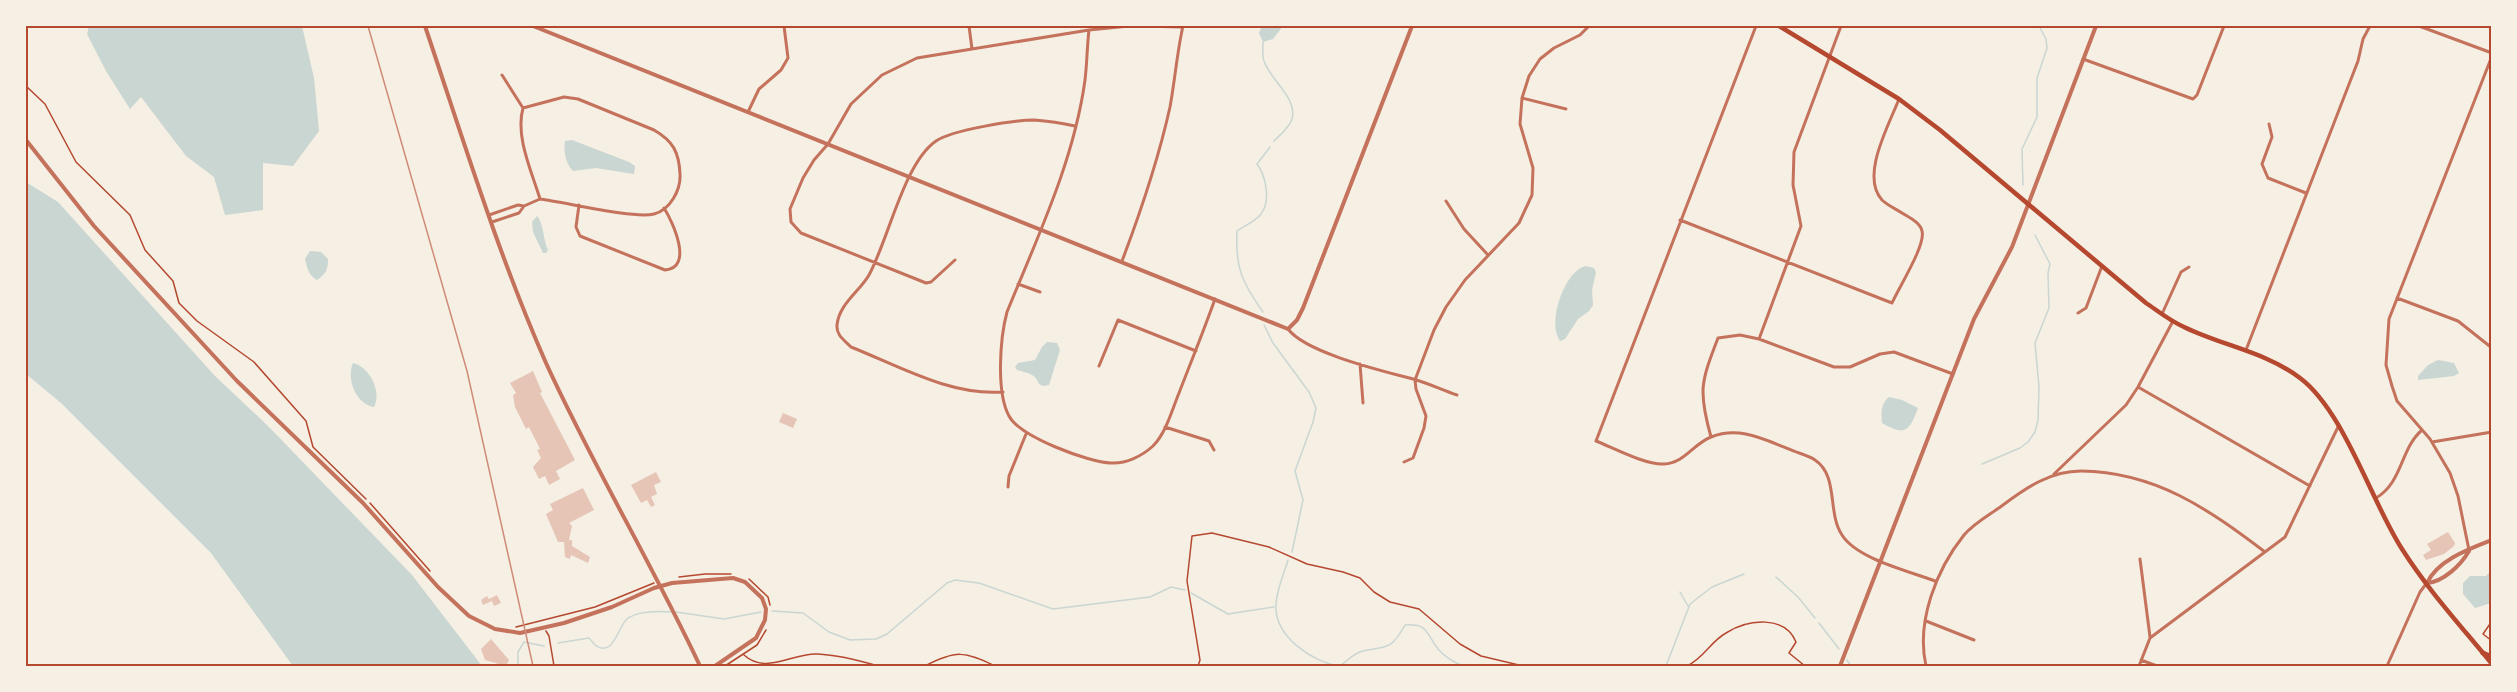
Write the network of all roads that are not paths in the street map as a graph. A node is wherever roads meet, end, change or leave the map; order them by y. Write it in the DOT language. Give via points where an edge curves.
graph roads {
  1 [pos="425,26"];
  2 [pos="532,26"];
  3 [pos="784,26"];
  4 [pos="969,26"];
  5 [pos="1129,26"];
  6 [pos="1141,26"];
  7 [pos="1182,26"];
  8 [pos="1412,26"];
  9 [pos="1589,26"];
  10 [pos="1756,26"];
  11 [pos="1779,26"];
  12 [pos="1841,26"];
  13 [pos="2096,26"];
  14 [pos="2224,26"];
  15 [pos="2370,26"];
  16 [pos="2419,26"];
  17 [pos="1089,30"];
  18 [pos="972,49"];
  19 [pos="2492,55"];
  20 [pos="1829,56"];
  21 [pos="2083,59"];
  22 [pos="502,75"];
  23 [pos="1522,98"];
  24 [pos="1899,99"];
  25 [pos="523,108"];
  26 [pos="1566,110"];
  27 [pos="748,112"];
  28 [pos="2269,124"];
  29 [pos="1075,126"];
  30 [pos="26,140"];
  31 [pos="828,144"];
  32 [pos="910,177"];
  33 [pos="2306,193"];
  34 [pos="540,199"];
  35 [pos="1446,201"];
  36 [pos="2028,204"];
  37 [pos="524,206"];
  38 [pos="579,206"];
  39 [pos="664,208"];
  40 [pos="489,215"];
  41 [pos="1680,220"];
  42 [pos="492,222"];
  43 [pos="1040,229"];
  44 [pos="1488,255"];
  45 [pos="955,260"];
  46 [pos="1122,261"];
  47 [pos="1789,262"];
  48 [pos="875,263"];
  49 [pos="2102,266"];
  50 [pos="2188,267"];
  51 [pos="1018,284"];
  52 [pos="1040,292"];
  53 [pos="2397,297"];
  54 [pos="1215,299"];
  55 [pos="2078,313"];
  56 [pos="2162,314"];
  57 [pos="2173,321"];
  58 [pos="1288,329"];
  59 [pos="1759,339"];
  60 [pos="2492,348"];
  61 [pos="2246,350"];
  62 [pos="1196,351"];
  63 [pos="1360,364"];
  64 [pos="1099,366"];
  65 [pos="1953,374"];
  66 [pos="1415,380"];
  67 [pos="2138,387"];
  68 [pos="1003,392"];
  69 [pos="1457,395"];
  70 [pos="1363,403"];
  71 [pos="1165,427"];
  72 [pos="2338,427"];
  73 [pos="2422,429"];
  74 [pos="2492,432"];
  75 [pos="1026,434"];
  76 [pos="1711,437"];
  77 [pos="2432,442"];
  78 [pos="1215,450"];
  79 [pos="1404,462"];
  80 [pos="2054,474"];
  81 [pos="2310,486"];
  82 [pos="1008,487"];
  83 [pos="2374,499"];
  84 [pos="2492,540"];
  85 [pos="2469,551"];
  86 [pos="2265,552"];
  87 [pos="2140,559"];
  88 [pos="1882,561"];
  89 [pos="1935,581"];
  90 [pos="2427,583"];
  91 [pos="1926,621"];
  92 [pos="2150,639"];
  93 [pos="1974,640"];
  94 [pos="2483,653"];
  95 [pos="2492,657"];
  96 [pos="2141,660"];
  97 [pos="2492,664"];
  98 [pos="700,666"];
  99 [pos="715,666"];
  100 [pos="1840,666"];
  101 [pos="1926,666"];
  102 [pos="2139,666"];
  103 [pos="2157,666"];
  104 [pos="2387,666"];
  1 -- 40 [label="street"];
  2 -- 27 [label="street"];
  3 -- 27 [label="street" via="788,58 781,70 759,89"];
  4 -- 18 [label="street"];
  5 -- 17 [label="street"];
  6 -- 7 [label="street"];
  7 -- 46 [label="street" via="1159,152"];
  8 -- 58 [label="street" via="1304,308"];
  9 -- 23 [label="street" via="1580,36 1540,59"];
  10 -- 41 [label="street"];
  11 -- 20 [label="main road"];
  12 -- 20 [label="street"];
  13 -- 21 [label="street"];
  14 -- 21 [label="street" via="2193,99"];
  15 -- 33 [label="street"];
  16 -- 19 [label="street"];
  17 -- 18 [label="street"];
  17 -- 29 [label="street" via="1085,81"];
  18 -- 31 [label="street" via="917,58 882,75 851,104"];
  19 -- 53 [label="street"];
  20 -- 24 [label="main road"];
  20 -- 47 [label="street" via="1794,152 1792,185 1802,226"];
  21 -- 36 [label="street"];
  22 -- 25 [label="street"];
  23 -- 26 [label="street"];
  23 -- 44 [label="street" via="1520,124 1533,168 1532,195 1519,223"];
  24 -- 36 [label="main road"];
  24 -- 47 [label="street" via="1874,163 1873,181 1882,200 1917,224 1922,231 1922,246 1892,303"];
  25 -- 34 [label="street" via="523,144"];
  25 -- 39 [label="street" via="564,97 578,99 664,136 676,149 680,178 672,200"];
  27 -- 31 [label="street"];
  28 -- 33 [label="street" via="2272,137 2262,164 2268,178"];
  29 -- 32 [label="street" via="1031,120 952,133 926,149"];
  29 -- 43 [label="street" via="1061,177"];
  30 -- 99 [label="street" via="94,226 221,364 363,503 469,616 485,626 510,633 529,632 620,604 672,583 733,578 745,582 762,598 765,620 756,638"];
  31 -- 32 [label="street"];
  31 -- 48 [label="street" via="803,178 790,209 791,222 801,233"];
  32 -- 43 [label="street"];
  32 -- 48 [label="street"];
  33 -- 61 [label="street"];
  34 -- 37 [label="street"];
  34 -- 38 [label="street"];
  35 -- 44 [label="street"];
  36 -- 49 [label="main road"];
  36 -- 65 [label="street"];
  37 -- 40 [label="street"];
  37 -- 42 [label="street" via="519,213"];
  38 -- 39 [label="street" via="643,215"];
  38 -- 39 [label="street" via="576,227 580,236 670,270 681,254"];
  40 -- 42 [label="street"];
  41 -- 47 [label="street"];
  41 -- 76 [label="street" via="1596,441 1653,463 1670,463 1682,460"];
  42 -- 98 [label="street" via="547,364"];
  43 -- 46 [label="street"];
  43 -- 51 [label="street"];
  44 -- 66 [label="street" via="1446,307"];
  45 -- 48 [label="street" via="926,283"];
  46 -- 54 [label="street"];
  47 -- 59 [label="street"];
  48 -- 68 [label="street" via="841,314 839,336 851,347 955,389"];
  49 -- 55 [label="street" via="2086,308"];
  49 -- 56 [label="main road"];
  50 -- 56 [label="street" via="2181,273"];
  51 -- 52 [label="street"];
  51 -- 68 [label="street" via="1001,333"];
  53 -- 60 [label="street" via="2458,321"];
  53 -- 73 [label="street" via="2389,320 2386,365 2397,401"];
  54 -- 58 [label="street"];
  54 -- 62 [label="street"];
  56 -- 57 [label="main road"];
  57 -- 61 [label="main road"];
  57 -- 67 [label="street"];
  58 -- 63 [label="street" via="1305,342"];
  59 -- 65 [label="street" via="1834,367 1850,367 1894,352"];
  59 -- 76 [label="street" via="1740,335 1718,338 1702,387 1702,405"];
  61 -- 72 [label="main road" via="2276,362 2302,379 2322,400"];
  62 -- 64 [label="street" via="1118,320"];
  62 -- 71 [label="street"];
  63 -- 66 [label="street"];
  63 -- 70 [label="street"];
  65 -- 88 [label="street"];
  66 -- 69 [label="street"];
  66 -- 79 [label="street" via="1426,416 1413,458"];
  67 -- 80 [label="street" via="2126,405"];
  67 -- 81 [label="street"];
  68 -- 75 [label="street" via="1010,418"];
  71 -- 75 [label="street" via="1154,446 1135,459 1112,463"];
  71 -- 78 [label="street" via="1209,441"];
  72 -- 81 [label="street"];
  72 -- 83 [label="main road"];
  73 -- 77 [label="street"];
  73 -- 83 [label="street" via="2409,442 2392,484"];
  74 -- 77 [label="street"];
  75 -- 82 [label="street"];
  76 -- 88 [label="street" via="1749,433 1815,460 1828,477 1835,521 1842,536 1856,549"];
  77 -- 85 [label="street" via="2458,496"];
  80 -- 86 [label="street" via="2081,471 2155,483 2218,517"];
  80 -- 89 [label="street" via="2020,491 1965,534"];
  81 -- 86 [label="street" via="2285,537"];
  83 -- 90 [label="main road" via="2402,550"];
  84 -- 85 [label="street"];
  85 -- 90 [label="street" via="2431,574"];
  85 -- 90 [label="street" via="2438,582"];
  86 -- 92 [label="street"];
  87 -- 92 [label="street"];
  88 -- 89 [label="street"];
  88 -- 100 [label="street"];
  89 -- 91 [label="street"];
  90 -- 94 [label="main road"];
  90 -- 104 [label="street"];
  91 -- 93 [label="street"];
  91 -- 101 [label="street" via="1922,647"];
  92 -- 96 [label="street"];
  94 -- 95 [label="highway"];
  94 -- 97 [label="main road"];
  96 -- 102 [label="street"];
  96 -- 103 [label="street"];
}
